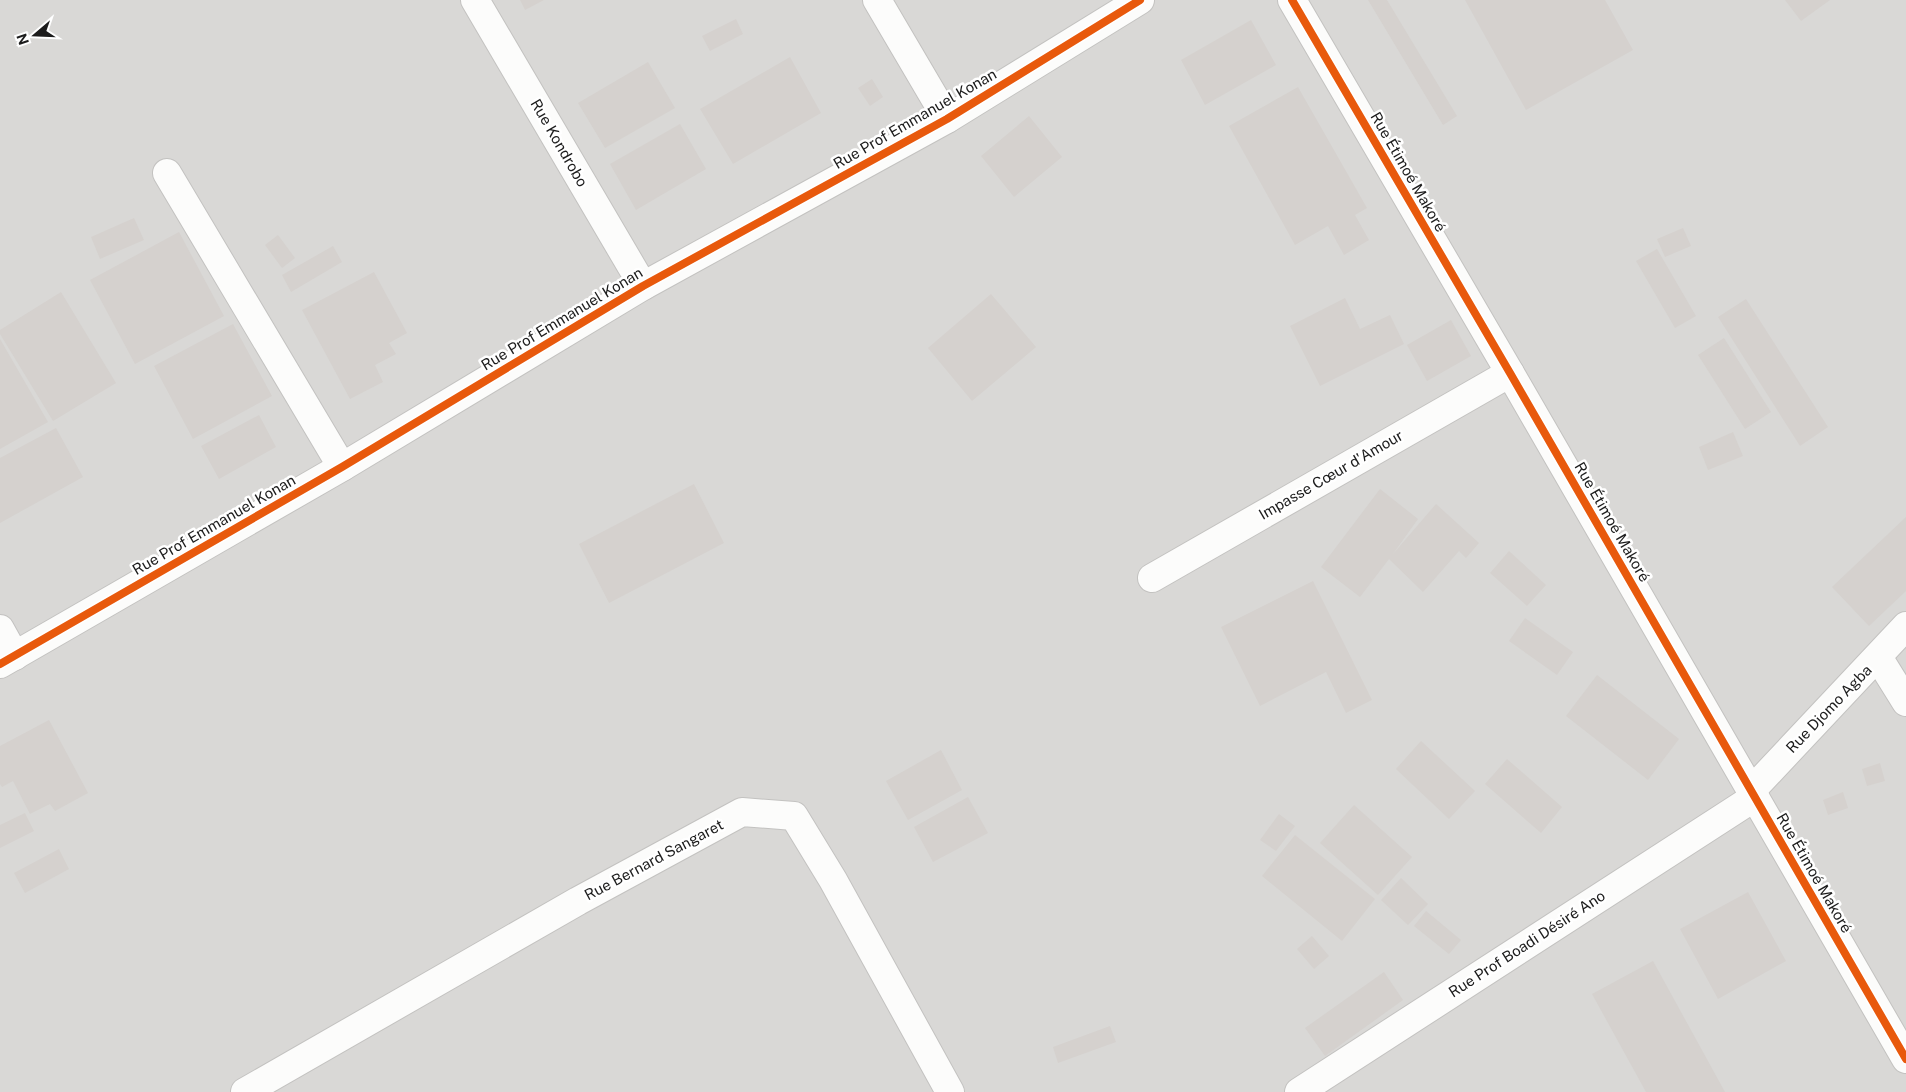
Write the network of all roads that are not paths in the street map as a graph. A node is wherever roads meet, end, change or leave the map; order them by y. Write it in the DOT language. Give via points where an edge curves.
graph roads {
  1 [pos="475,0"];
  2 [pos="877,0"];
  3 [pos="1140,0"];
  4 [pos="1292,0"];
  5 [pos="947,120"];
  6 [pos="167,173"];
  7 [pos="643,286"];
  8 [pos="1510,373"];
  9 [pos="342,467"];
  10 [pos="1152,578"];
  11 [pos="1906,626"];
  12 [pos="0,629"];
  13 [pos="1878,657"];
  14 [pos="7,660"];
  15 [pos="1906,702"];
  16 [pos="1753,794"];
  17 [pos="1906,1059"];
  18 [pos="245,1092"];
  19 [pos="950,1092"];
  20 [pos="1299,1092"];
  1 -- 7 [label="street, Rue Kondrobo"];
  2 -- 5 [label="street"];
  3 -- 5 [label="street, Rue Prof Emmanuel Konan"];
  4 -- 8 [label="street, Rue Étimoé Makoré"];
  5 -- 7 [label="street, Rue Prof Emmanuel Konan"];
  6 -- 9 [label="street"];
  7 -- 9 [label="street, Rue Prof Emmanuel Konan"];
  8 -- 10 [label="street, Impasse Cœur d'Amour"];
  8 -- 16 [label="street, Rue Étimoé Makoré"];
  9 -- 14 [label="street, Rue Prof Emmanuel Konan"];
  11 -- 13 [label="street, Rue Djomo Agba"];
  12 -- 14 [label="street"];
  13 -- 15 [label="street"];
  13 -- 16 [label="street, Rue Djomo Agba"];
  16 -- 17 [label="street, Rue Étimoé Makoré"];
  16 -- 20 [label="street, Rue Prof Boadi Désiré Ano"];
  18 -- 19 [label="street, Rue Bernard Sangaret" via="578,901 742,812 794,816"];
}
